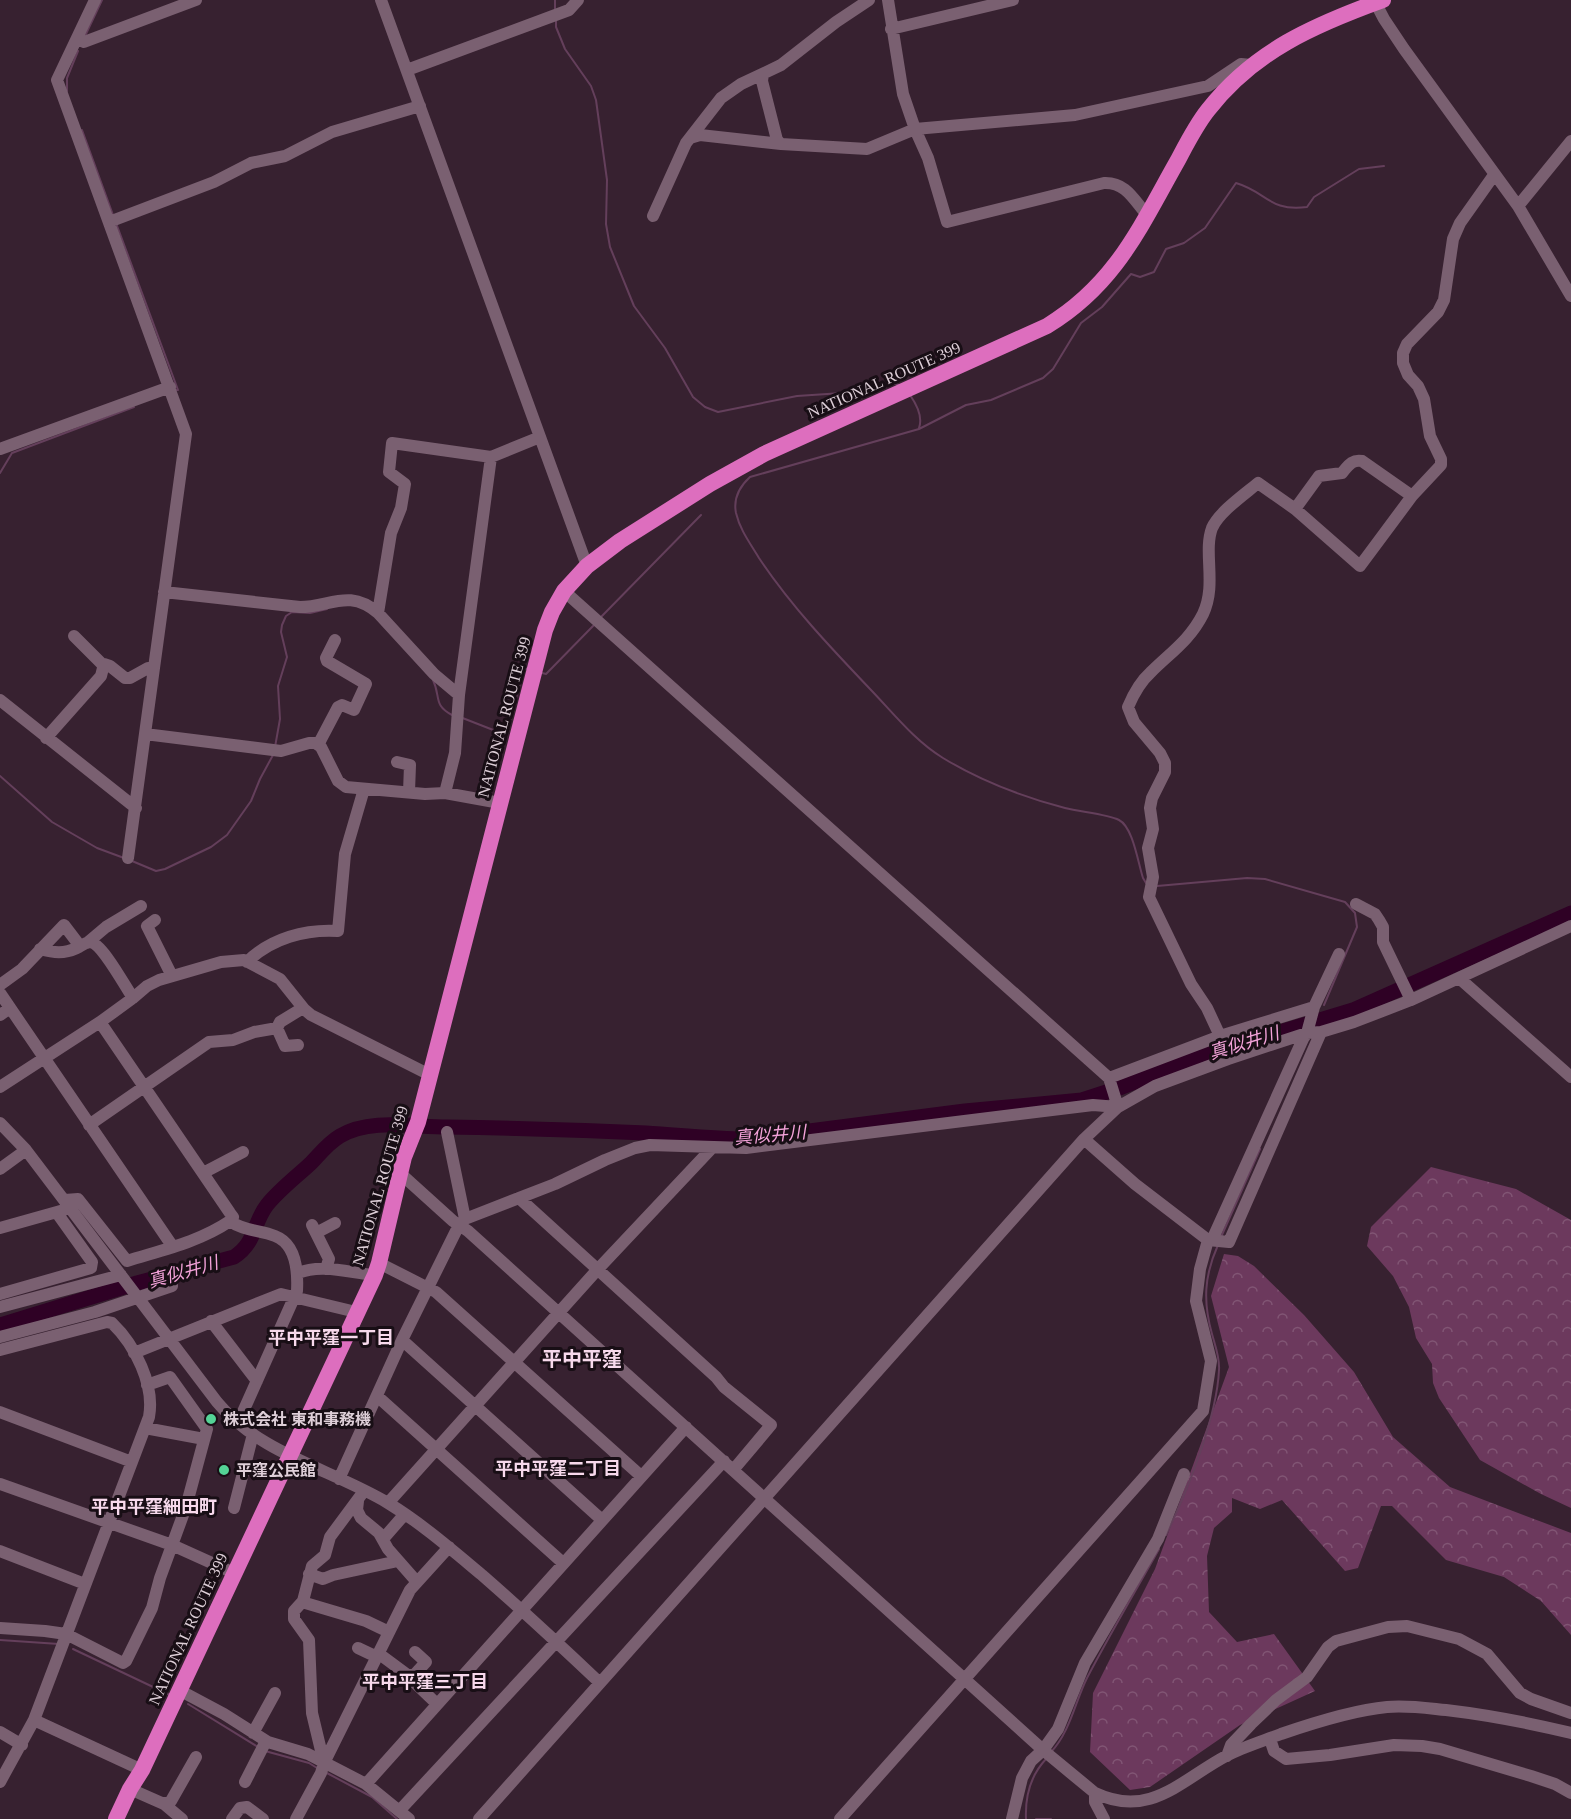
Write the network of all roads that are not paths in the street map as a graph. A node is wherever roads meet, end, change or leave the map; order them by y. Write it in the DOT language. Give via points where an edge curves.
graph roads {
  1 [pos="94,0"];
  2 [pos="196,0"];
  3 [pos="381,0"];
  4 [pos="578,0"];
  5 [pos="869,0"];
  6 [pos="888,0"];
  7 [pos="1013,0"];
  8 [pos="1377,1"];
  9 [pos="891,28"];
  10 [pos="77,39"];
  11 [pos="1251,65"];
  12 [pos="407,70"];
  13 [pos="763,74"];
  14 [pos="420,106"];
  15 [pos="915,129"];
  16 [pos="690,138"];
  17 [pos="1571,141"];
  18 [pos="781,144"];
  19 [pos="1494,175"];
  20 [pos="1518,206"];
  21 [pos="1147,215"];
  22 [pos="653,216"];
  23 [pos="113,220"];
  24 [pos="1571,296"];
  25 [pos="170,387"];
  26 [pos="540,437"];
  27 [pos="0,449"];
  28 [pos="491,457"];
  29 [pos="1413,496"];
  30 [pos="1296,509"];
  31 [pos="587,566"];
  32 [pos="564,591"];
  33 [pos="164,592"];
  34 [pos="378,613"];
  35 [pos="74,636"];
  36 [pos="335,640"];
  37 [pos="103,665"];
  38 [pos="153,671"];
  39 [pos="459,695"];
  40 [pos="0,700"];
  41 [pos="145,734"];
  42 [pos="46,738"];
  43 [pos="318,745"];
  44 [pos="397,762"];
  45 [pos="364,789"];
  46 [pos="409,792"];
  47 [pos="445,793"];
  48 [pos="500,803"];
  49 [pos="136,808"];
  50 [pos="128,858"];
  51 [pos="1356,904"];
  52 [pos="141,906"];
  53 [pos="155,920"];
  54 [pos="1571,926"];
  55 [pos="84,944"];
  56 [pos="40,949"];
  57 [pos="1339,954"];
  58 [pos="247,962"];
  59 [pos="172,976"];
  60 [pos="1459,978"];
  61 [pos="0,985"];
  62 [pos="0,993"];
  63 [pos="1410,998"];
  64 [pos="133,999"];
  65 [pos="303,1008"];
  66 [pos="1313,1009"];
  67 [pos="5,1012"];
  68 [pos="100,1022"];
  69 [pos="277,1028"];
  70 [pos="1307,1032"];
  71 [pos="1321,1032"];
  72 [pos="1221,1038"];
  73 [pos="291,1049"];
  74 [pos="44,1057"];
  75 [pos="1227,1058"];
  76 [pos="430,1075"];
  77 [pos="1571,1077"];
  78 [pos="1110,1080"];
  79 [pos="0,1087"];
  80 [pos="144,1087"];
  81 [pos="1117,1104"];
  82 [pos="0,1123"];
  83 [pos="89,1125"];
  84 [pos="447,1132"];
  85 [pos="1084,1139"];
  86 [pos="712,1148"];
  87 [pos="26,1150"];
  88 [pos="243,1152"];
  89 [pos="0,1169"];
  90 [pos="203,1173"];
  91 [pos="401,1174"];
  92 [pos="519,1198"];
  93 [pos="68,1204"];
  94 [pos="57,1213"];
  95 [pos="230,1221"];
  96 [pos="462,1222"];
  97 [pos="335,1223"];
  98 [pos="0,1228"];
  99 [pos="1215,1241"];
  100 [pos="173,1247"];
  101 [pos="326,1269"];
  102 [pos="377,1269"];
  103 [pos="598,1269"];
  104 [pos="298,1273"];
  105 [pos="121,1275"];
  106 [pos="172,1286"];
  107 [pos="429,1287"];
  108 [pos="0,1294"];
  109 [pos="137,1296"];
  110 [pos="294,1297"];
  111 [pos="0,1307"];
  112 [pos="356,1312"];
  113 [pos="560,1313"];
  114 [pos="212,1321"];
  115 [pos="0,1336"];
  116 [pos="170,1338"];
  117 [pos="402,1340"];
  118 [pos="0,1350"];
  119 [pos="134,1353"];
  120 [pos="514,1363"];
  121 [pos="257,1381"];
  122 [pos="147,1385"];
  123 [pos="377,1396"];
  124 [pos="476,1406"];
  125 [pos="0,1412"];
  126 [pos="238,1423"];
  127 [pos="687,1426"];
  128 [pos="145,1428"];
  129 [pos="253,1434"];
  130 [pos="204,1439"];
  131 [pos="436,1449"];
  132 [pos="290,1455"];
  133 [pos="132,1462"];
  134 [pos="729,1465"];
  135 [pos="1184,1474"];
  136 [pos="641,1476"];
  137 [pos="339,1479"];
  138 [pos="0,1484"];
  139 [pos="361,1496"];
  140 [pos="765,1497"];
  141 [pos="388,1503"];
  142 [pos="234,1508"];
  143 [pos="404,1515"];
  144 [pos="602,1520"];
  145 [pos="109,1524"];
  146 [pos="383,1539"];
  147 [pos="172,1545"];
  148 [pos="449,1547"];
  149 [pos="0,1551"];
  150 [pos="398,1561"];
  151 [pos="562,1563"];
  152 [pos="234,1573"];
  153 [pos="309,1574"];
  154 [pos="417,1582"];
  155 [pos="85,1584"];
  156 [pos="302,1602"];
  157 [pos="521,1609"];
  158 [pos="0,1628"];
  159 [pos="389,1632"];
  160 [pos="66,1634"];
  161 [pos="557,1642"];
  162 [pos="358,1648"];
  163 [pos="415,1652"];
  164 [pos="377,1655"];
  165 [pos="412,1675"];
  166 [pos="965,1679"];
  167 [pos="599,1682"];
  168 [pos="179,1690"];
  169 [pos="274,1693"];
  170 [pos="437,1704"];
  171 [pos="1571,1713"];
  172 [pos="224,1714"];
  173 [pos="34,1720"];
  174 [pos="221,1728"];
  175 [pos="0,1732"];
  176 [pos="253,1733"];
  177 [pos="1571,1733"];
  178 [pos="1270,1739"];
  179 [pos="22,1745"];
  180 [pos="263,1746"];
  181 [pos="1047,1753"];
  182 [pos="1227,1756"];
  183 [pos="196,1757"];
  184 [pos="323,1768"];
  185 [pos="142,1770"];
  186 [pos="0,1782"];
  187 [pos="245,1782"];
  188 [pos="366,1784"];
  189 [pos="130,1789"];
  190 [pos="1095,1793"];
  191 [pos="1571,1793"];
  192 [pos="164,1804"];
  193 [pos="405,1815"];
  194 [pos="116,1819"];
  195 [pos="182,1819"];
  196 [pos="232,1819"];
  197 [pos="263,1819"];
  198 [pos="296,1819"];
  199 [pos="479,1819"];
  200 [pos="840,1819"];
  201 [pos="1012,1819"];
  202 [pos="1104,1819"];
  1 -- 10 [label="street"];
  2 -- 10 [label="street" via="84,42"];
  3 -- 12 [label="street"];
  4 -- 12 [label="street" via="573,7 555,15"];
  5 -- 13 [label="street"];
  6 -- 9 [label="street"];
  7 -- 9 [label="street"];
  8 -- 11 [label="highway, NATIONAL ROUTE 399" via="1303,33"];
  8 -- 19 [label="street" via="1404,49"];
  9 -- 15 [label="street" via="903,94"];
  10 -- 23 [label="street" via="57,80"];
  11 -- 15 [label="street" via="1241,64 1208,86 1075,115"];
  11 -- 21 [label="highway, NATIONAL ROUTE 399" via="1208,111"];
  12 -- 14 [label="street"];
  13 -- 16 [label="street" via="721,98"];
  13 -- 18 [label="street"];
  14 -- 23 [label="street" via="332,132 285,156 251,163 214,182"];
  14 -- 26 [label="street"];
  15 -- 18 [label="street" via="867,149"];
  15 -- 21 [label="street" via="947,222 1104,183 1122,186"];
  16 -- 18 [label="street" via="700,135"];
  16 -- 22 [label="street"];
  17 -- 20 [label="street"];
  19 -- 20 [label="street"];
  19 -- 29 [label="street" via="1453,239 1444,300 1438,312 1403,353 1408,375 1424,399 1430,436 1441,459 1438,470"];
  20 -- 24 [label="street"];
  21 -- 31 [label="highway, NATIONAL ROUTE 399" via="1112,270 1070,312 1047,326 764,454 710,484"];
  23 -- 25 [label="street"];
  25 -- 27 [label="street"];
  25 -- 33 [label="street" via="186,434"];
  26 -- 28 [label="street"];
  26 -- 31 [label="street"];
  28 -- 34 [label="street" via="392,443 389,472 405,484 391,532"];
  28 -- 39 [label="street"];
  29 -- 30 [label="street" via="1357,460 1342,473 1319,476"];
  29 -- 30 [label="street" via="1360,567"];
  30 -- 72 [label="street" via="1258,483 1219,517 1212,528 1210,592 1203,614 1182,645 1149,674 1128,706 1134,722 1165,763 1150,808 1153,829 1148,848 1149,897"];
  31 -- 32 [label="highway, NATIONAL ROUTE 399"];
  32 -- 48 [label="highway, NATIONAL ROUTE 399" via="545,630"];
  32 -- 78 [label="street"];
  33 -- 34 [label="street" via="300,607 347,599"];
  33 -- 38 [label="street"];
  34 -- 39 [label="street" via="434,674"];
  35 -- 37 [label="street"];
  36 -- 43 [label="street" via="327,662 366,684 354,710 339,707"];
  37 -- 38 [label="street" via="125,678 148,668"];
  37 -- 42 [label="street" via="101,676"];
  38 -- 41 [label="street"];
  39 -- 47 [label="street" via="455,753"];
  40 -- 42 [label="street"];
  41 -- 43 [label="street" via="276,750 309,743"];
  41 -- 49 [label="street"];
  42 -- 49 [label="street"];
  43 -- 45 [label="street" via="340,784"];
  44 -- 46 [label="street" via="410,765"];
  45 -- 46 [label="street"];
  45 -- 58 [label="street" via="346,846 338,931 306,931 265,948"];
  46 -- 47 [label="street"];
  47 -- 48 [label="street"];
  48 -- 76 [label="highway, NATIONAL ROUTE 399"];
  49 -- 50 [label="street"];
  51 -- 63 [label="street" via="1379,920 1383,942"];
  52 -- 55 [label="street"];
  53 -- 59 [label="street" via="147,926"];
  54 -- 60 [label="street"];
  55 -- 56 [label="street" via="61,953"];
  55 -- 56 [label="street" via="64,925"];
  55 -- 64 [label="street" via="95,944 106,956"];
  56 -- 61 [label="street"];
  57 -- 66 [label="street"];
  58 -- 59 [label="street" via="221,962"];
  58 -- 65 [label="street" via="280,979"];
  59 -- 64 [label="street" via="147,986"];
  60 -- 63 [label="street"];
  60 -- 77 [label="street"];
  62 -- 67 [label="street"];
  63 -- 71 [label="street"];
  64 -- 68 [label="street"];
  65 -- 69 [label="street"];
  65 -- 76 [label="street" via="321,1021"];
  66 -- 70 [label="street"];
  66 -- 72 [label="street"];
  67 -- 74 [label="street"];
  68 -- 74 [label="street"];
  68 -- 80 [label="street"];
  69 -- 73 [label="street"];
  69 -- 80 [label="street" via="233,1040 208,1042"];
  70 -- 71 [label="street"];
  70 -- 75 [label="street"];
  70 -- 99 [label="street"];
  71 -- 99 [label="street" via="1228,1242"];
  72 -- 75 [label="street"];
  72 -- 78 [label="street"];
  74 -- 79 [label="street"];
  74 -- 83 [label="street"];
  75 -- 81 [label="street"];
  76 -- 91 [label="highway, NATIONAL ROUTE 399"];
  78 -- 81 [label="street"];
  80 -- 83 [label="street"];
  80 -- 90 [label="street"];
  81 -- 85 [label="street"];
  81 -- 86 [label="street" via="746,1148"];
  82 -- 87 [label="street"];
  83 -- 100 [label="street"];
  84 -- 96 [label="street"];
  85 -- 99 [label="street" via="1135,1184"];
  85 -- 140 [label="street"];
  86 -- 92 [label="street" via="635,1148"];
  86 -- 103 [label="street"];
  87 -- 89 [label="street"];
  87 -- 93 [label="street"];
  88 -- 90 [label="street"];
  90 -- 95 [label="street" via="233,1217"];
  91 -- 96 [label="street"];
  91 -- 102 [label="highway, NATIONAL ROUTE 399"];
  92 -- 96 [label="street"];
  92 -- 103 [label="street"];
  93 -- 94 [label="street"];
  93 -- 100 [label="street" via="78,1200 127,1261"];
  93 -- 105 [label="street"];
  94 -- 98 [label="street"];
  94 -- 108 [label="street" via="92,1263 91,1268"];
  95 -- 100 [label="street"];
  95 -- 104 [label="street" via="284,1242"];
  96 -- 107 [label="street"];
  96 -- 113 [label="street"];
  97 -- 101 [label="street" via="314,1229 329,1259"];
  99 -- 166 [label="street" via="1200,1269 1196,1301 1211,1361 1203,1411"];
  101 -- 102 [label="street"];
  101 -- 104 [label="street"];
  102 -- 107 [label="street"];
  102 -- 112 [label="highway, NATIONAL ROUTE 399"];
  103 -- 113 [label="street"];
  103 -- 134 [label="street" via="724,1387 771,1425"];
  104 -- 110 [label="street"];
  105 -- 109 [label="street"];
  105 -- 111 [label="street"];
  106 -- 109 [label="street"];
  107 -- 117 [label="street"];
  107 -- 120 [label="street"];
  109 -- 115 [label="street" via="95,1312"];
  109 -- 116 [label="street"];
  110 -- 112 [label="street"];
  110 -- 114 [label="street" via="281,1294"];
  110 -- 121 [label="street"];
  112 -- 132 [label="highway, NATIONAL ROUTE 399"];
  113 -- 120 [label="street"];
  113 -- 127 [label="street"];
  114 -- 116 [label="street"];
  114 -- 121 [label="street"];
  116 -- 119 [label="street"];
  116 -- 126 [label="street" via="217,1402"];
  117 -- 123 [label="street"];
  117 -- 124 [label="street"];
  118 -- 119 [label="street" via="107,1322 117,1328"];
  119 -- 122 [label="street"];
  120 -- 124 [label="street"];
  120 -- 136 [label="street"];
  121 -- 126 [label="street"];
  122 -- 128 [label="street" via="151,1406"];
  122 -- 130 [label="street" via="170,1377 207,1429"];
  123 -- 131 [label="street"];
  123 -- 137 [label="street"];
  124 -- 131 [label="street"];
  124 -- 144 [label="street"];
  125 -- 133 [label="street"];
  126 -- 129 [label="street"];
  127 -- 134 [label="street"];
  127 -- 136 [label="street"];
  128 -- 130 [label="street"];
  128 -- 133 [label="street"];
  129 -- 132 [label="street"];
  129 -- 142 [label="street"];
  130 -- 147 [label="street"];
  131 -- 141 [label="street"];
  131 -- 151 [label="street"];
  132 -- 137 [label="street"];
  132 -- 152 [label="highway, NATIONAL ROUTE 399"];
  133 -- 145 [label="street"];
  134 -- 140 [label="street"];
  134 -- 161 [label="street"];
  135 -- 181 [label="street" via="1158,1539 1090,1653"];
  136 -- 144 [label="street"];
  137 -- 139 [label="street"];
  138 -- 145 [label="street"];
  139 -- 141 [label="street"];
  139 -- 146 [label="street" via="357,1510 361,1518"];
  139 -- 153 [label="street" via="330,1537 325,1555"];
  140 -- 166 [label="street"];
  140 -- 167 [label="street"];
  141 -- 143 [label="street"];
  143 -- 146 [label="street"];
  143 -- 148 [label="street"];
  144 -- 151 [label="street"];
  145 -- 147 [label="street"];
  145 -- 155 [label="street"];
  146 -- 150 [label="street"];
  147 -- 152 [label="street"];
  147 -- 160 [label="street" via="152,1608 126,1661 123,1663"];
  148 -- 154 [label="street"];
  148 -- 157 [label="street"];
  149 -- 155 [label="street"];
  150 -- 153 [label="street" via="323,1579"];
  150 -- 154 [label="street"];
  151 -- 157 [label="street"];
  152 -- 168 [label="highway, NATIONAL ROUTE 399"];
  153 -- 156 [label="street"];
  154 -- 159 [label="street"];
  155 -- 160 [label="street"];
  156 -- 159 [label="street"];
  156 -- 184 [label="street" via="294,1611 294,1619 309,1640 312,1713"];
  157 -- 161 [label="street"];
  157 -- 170 [label="street"];
  158 -- 160 [label="street"];
  159 -- 164 [label="street"];
  160 -- 173 [label="street"];
  161 -- 167 [label="street"];
  161 -- 193 [label="street"];
  162 -- 164 [label="street"];
  163 -- 165 [label="street" via="426,1662"];
  164 -- 165 [label="street"];
  164 -- 184 [label="street"];
  165 -- 170 [label="street" via="414,1682"];
  166 -- 181 [label="street"];
  166 -- 200 [label="street"];
  167 -- 199 [label="street"];
  168 -- 172 [label="street"];
  168 -- 185 [label="highway, NATIONAL ROUTE 399"];
  169 -- 176 [label="street"];
  170 -- 188 [label="street"];
  171 -- 182 [label="street" via="1520,1693 1487,1654 1459,1639 1407,1626 1388,1627 1336,1641 1323,1651 1307,1677 1276,1700 1231,1745"];
  172 -- 174 [label="street"];
  172 -- 176 [label="street"];
  173 -- 179 [label="street"];
  173 -- 185 [label="street"];
  175 -- 179 [label="street"];
  176 -- 180 [label="street"];
  177 -- 178 [label="street" via="1523,1721 1415,1706 1347,1715"];
  178 -- 182 [label="street"];
  178 -- 191 [label="street" via="1274,1751 1286,1759 1394,1745 1440,1749 1555,1784"];
  179 -- 186 [label="street"];
  180 -- 184 [label="street" via="308,1754"];
  180 -- 187 [label="street"];
  181 -- 190 [label="street"];
  181 -- 201 [label="street" via="1031,1761 1022,1778"];
  182 -- 190 [label="street" via="1158,1799 1130,1803"];
  183 -- 192 [label="street" via="171,1801"];
  184 -- 188 [label="street"];
  184 -- 198 [label="street"];
  185 -- 189 [label="highway, NATIONAL ROUTE 399"];
  188 -- 193 [label="street"];
  189 -- 192 [label="street"];
  189 -- 194 [label="highway, NATIONAL ROUTE 399"];
  190 -- 202 [label="street"];
  192 -- 195 [label="street"];
  196 -- 197 [label="street" via="240,1808 247,1807"];
}
